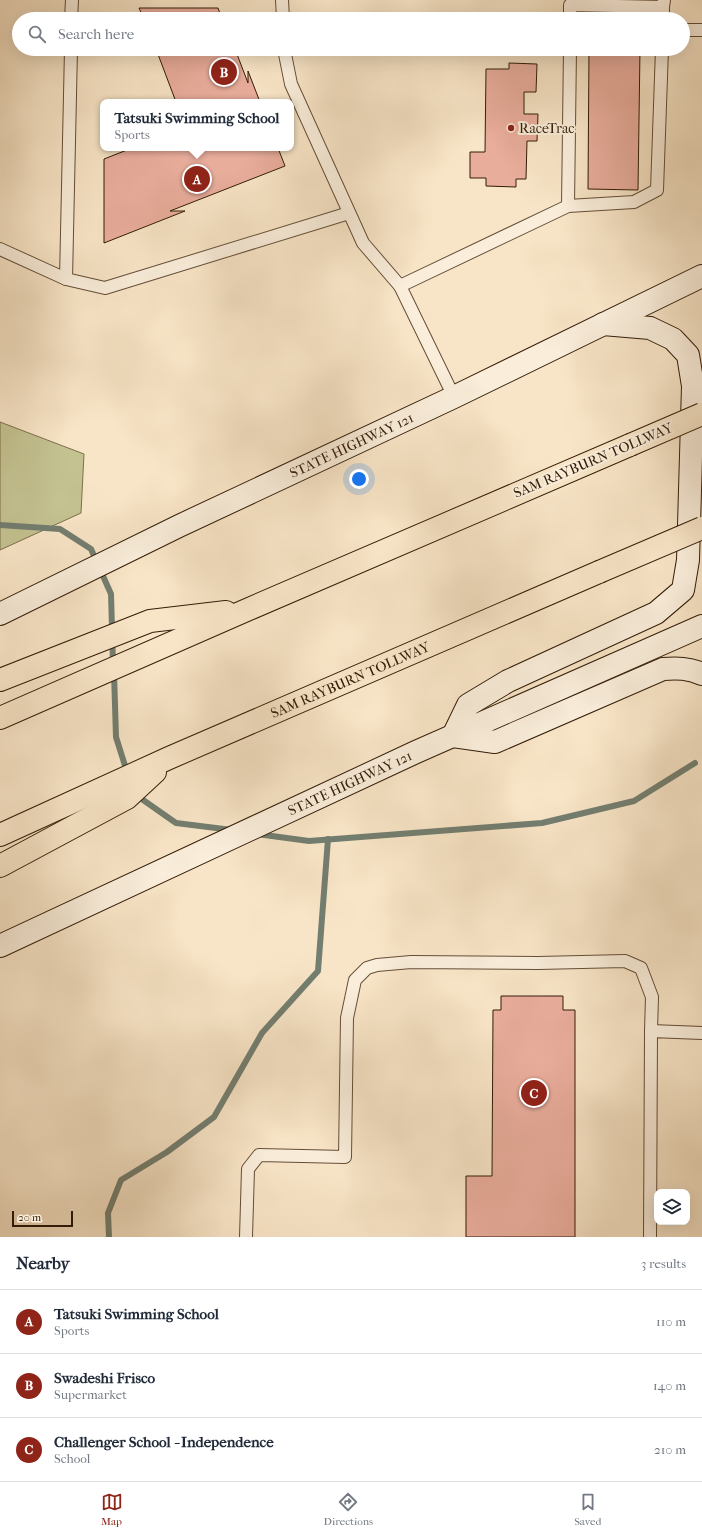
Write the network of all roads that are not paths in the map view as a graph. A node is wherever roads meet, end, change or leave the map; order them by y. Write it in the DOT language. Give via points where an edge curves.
graph roads {
  1 [pos="72,0"];
  2 [pos="282,0"];
  3 [pos="663,3"];
  4 [pos="71,12"];
  5 [pos="283,12"];
  6 [pos="570,12"];
  7 [pos="690,30"];
  8 [pos="702,30"];
  9 [pos="71,56"];
  10 [pos="285,56"];
  11 [pos="570,56"];
  12 [pos="662,56"];
  13 [pos="568,206"];
  14 [pos="350,213"];
  15 [pos="0,249"];
  16 [pos="702,276"];
  17 [pos="66,279"];
  18 [pos="400,286"];
  19 [pos="602,324"];
  20 [pos="454,398"];
  21 [pos="702,414"];
  22 [pos="702,528"];
  23 [pos="249,609"];
  24 [pos="0,614"];
  25 [pos="702,626"];
  26 [pos="702,674"];
  27 [pos="0,680"];
  28 [pos="0,718"];
  29 [pos="453,736"];
  30 [pos="169,758"];
  31 [pos="0,835"];
  32 [pos="0,866"];
  33 [pos="0,946"];
  34 [pos="651,1031"];
  35 [pos="702,1033"];
  36 [pos="246,1237"];
  37 [pos="650,1237"];
  1 -- 4 [label="lane"];
  2 -- 5 [label="lane"];
  3 -- 6 [label="lane" via="570,5"];
  7 -- 8 [label="lane"];
  9 -- 17 [label="lane"];
  10 -- 14 [label="lane" via="291,84"];
  11 -- 13 [label="lane"];
  12 -- 13 [label="lane" via="658,190 634,202"];
  13 -- 18 [label="lane"];
  14 -- 17 [label="lane" via="105,288"];
  14 -- 18 [label="lane" via="363,243"];
  15 -- 17 [label="lane"];
  16 -- 19 [label="main road, STATE HIGHWAY 121"];
  18 -- 20 [label="lane"];
  19 -- 20 [label="main road, STATE HIGHWAY 121"];
  19 -- 29 [label="main road" via="650,328 673,339 688,355 693,386 688,560 683,590 656,613 508,681 468,705"];
  20 -- 24 [label="main road, STATE HIGHWAY 121" via="179,526"];
  21 -- 23 [label="highway, SAM RAYBURN TOLLWAY, bridge"];
  22 -- 30 [label="highway, SAM RAYBURN TOLLWAY, bridge"];
  23 -- 27 [label="highway" via="150,621"];
  23 -- 28 [label="highway, SAM RAYBURN TOLLWAY"];
  25 -- 29 [label="main road, STATE HIGHWAY 121"];
  26 -- 29 [label="main road" via="688,669 663,669 495,742"];
  29 -- 33 [label="main road, STATE HIGHWAY 121"];
  30 -- 31 [label="highway, SAM RAYBURN TOLLWAY"];
  30 -- 32 [label="highway" via="127,798"];
  34 -- 35 [label="lane"];
  34 -- 36 [label="lane" via="652,997 641,968 625,961 411,962 367,968 355,980 347,1018 345,1157 259,1155 248,1168"];
  34 -- 37 [label="lane"];
}
